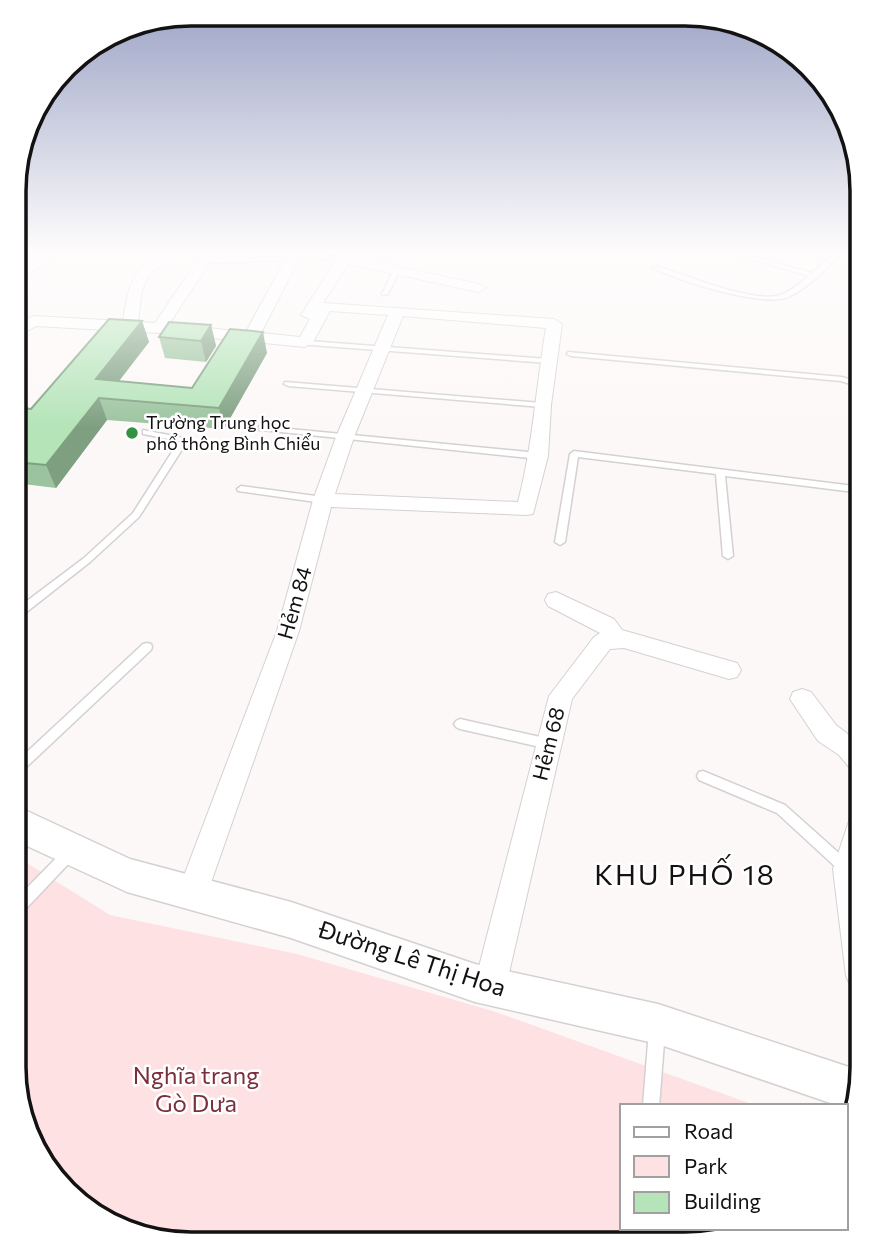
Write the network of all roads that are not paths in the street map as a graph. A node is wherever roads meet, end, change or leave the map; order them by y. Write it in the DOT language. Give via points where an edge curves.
graph roads {
  1 [pos="132,311"];
  2 [pos="172,311"];
  3 [pos="266,311"];
  4 [pos="314,311"];
  5 [pos="322,311"];
  6 [pos="389,311"];
  7 [pos="451,311"];
  8 [pos="26,321"];
  9 [pos="130,326"];
  10 [pos="159,328"];
  11 [pos="251,337"];
  12 [pos="297,341"];
  13 [pos="382,348"];
  14 [pos="571,354"];
  15 [pos="548,361"];
  16 [pos="850,382"];
  17 [pos="288,383"];
  18 [pos="365,389"];
  19 [pos="542,405"];
  20 [pos="262,428"];
  21 [pos="146,432"];
  22 [pos="345,437"];
  23 [pos="539,456"];
  24 [pos="720,474"];
  25 [pos="241,489"];
  26 [pos="850,489"];
  27 [pos="323,500"];
  28 [pos="561,542"];
  29 [pos="728,556"];
  30 [pos="556,600"];
  31 [pos="26,607"];
  32 [pos="615,638"];
  33 [pos="148,647"];
  34 [pos="729,670"];
  35 [pos="802,699"];
  36 [pos="460,724"];
  37 [pos="549,744"];
  38 [pos="849,749"];
  39 [pos="26,760"];
  40 [pos="703,776"];
  41 [pos="26,829"];
  42 [pos="73,850"];
  43 [pos="849,862"];
  44 [pos="847,869"];
  45 [pos="849,885"];
  46 [pos="192,894"];
  47 [pos="26,899"];
  48 [pos="490,986"];
  49 [pos="658,1024"];
  50 [pos="848,1088"];
  51 [pos="651,1104"];
  1 -- 9 [label="street"];
  2 -- 10 [label="street"];
  3 -- 11 [label="street"];
  4 -- 12 [label="street"];
  5 -- 12 [label="street"];
  6 -- 13 [label="street, Hẻm 84"];
  7 -- 15 [label="street" via="554,324"];
  8 -- 9 [label="street"];
  9 -- 10 [label="street"];
  10 -- 11 [label="street"];
  11 -- 12 [label="street"];
  12 -- 13 [label="lane"];
  13 -- 15 [label="lane"];
  13 -- 18 [label="street, Hẻm 84"];
  14 -- 16 [label="lane"];
  15 -- 19 [label="street"];
  17 -- 18 [label="lane"];
  18 -- 19 [label="lane"];
  18 -- 22 [label="street, Hẻm 84"];
  19 -- 23 [label="street"];
  20 -- 22 [label="lane"];
  21 -- 31 [label="lane" via="184,440 136,515"];
  22 -- 23 [label="lane"];
  22 -- 27 [label="street, Hẻm 84"];
  23 -- 27 [label="street" via="526,509"];
  24 -- 26 [label="lane"];
  24 -- 28 [label="lane" via="574,454"];
  24 -- 29 [label="lane"];
  25 -- 27 [label="lane"];
  27 -- 46 [label="street, Hẻm 84" via="288,631"];
  30 -- 32 [label="street" via="606,625"];
  32 -- 34 [label="street"];
  32 -- 37 [label="street, Hẻm 68" via="602,643 561,696"];
  33 -- 39 [label="lane"];
  35 -- 38 [label="street" via="827,733"];
  36 -- 37 [label="lane"];
  37 -- 48 [label="street, Hẻm 68"];
  40 -- 44 [label="lane" via="781,809"];
  41 -- 42 [label="street, Đường Lê Thị Hoa"];
  42 -- 46 [label="street, Đường Lê Thị Hoa" via="127,875"];
  42 -- 47 [label="lane"];
  43 -- 44 [label="street"];
  44 -- 45 [label="street"];
  46 -- 48 [label="street, Đường Lê Thị Hoa" via="291,920"];
  48 -- 49 [label="street, Đường Lê Thị Hoa"];
  49 -- 50 [label="street, Đường Lê Thị Hoa"];
  49 -- 51 [label="lane"];
}
